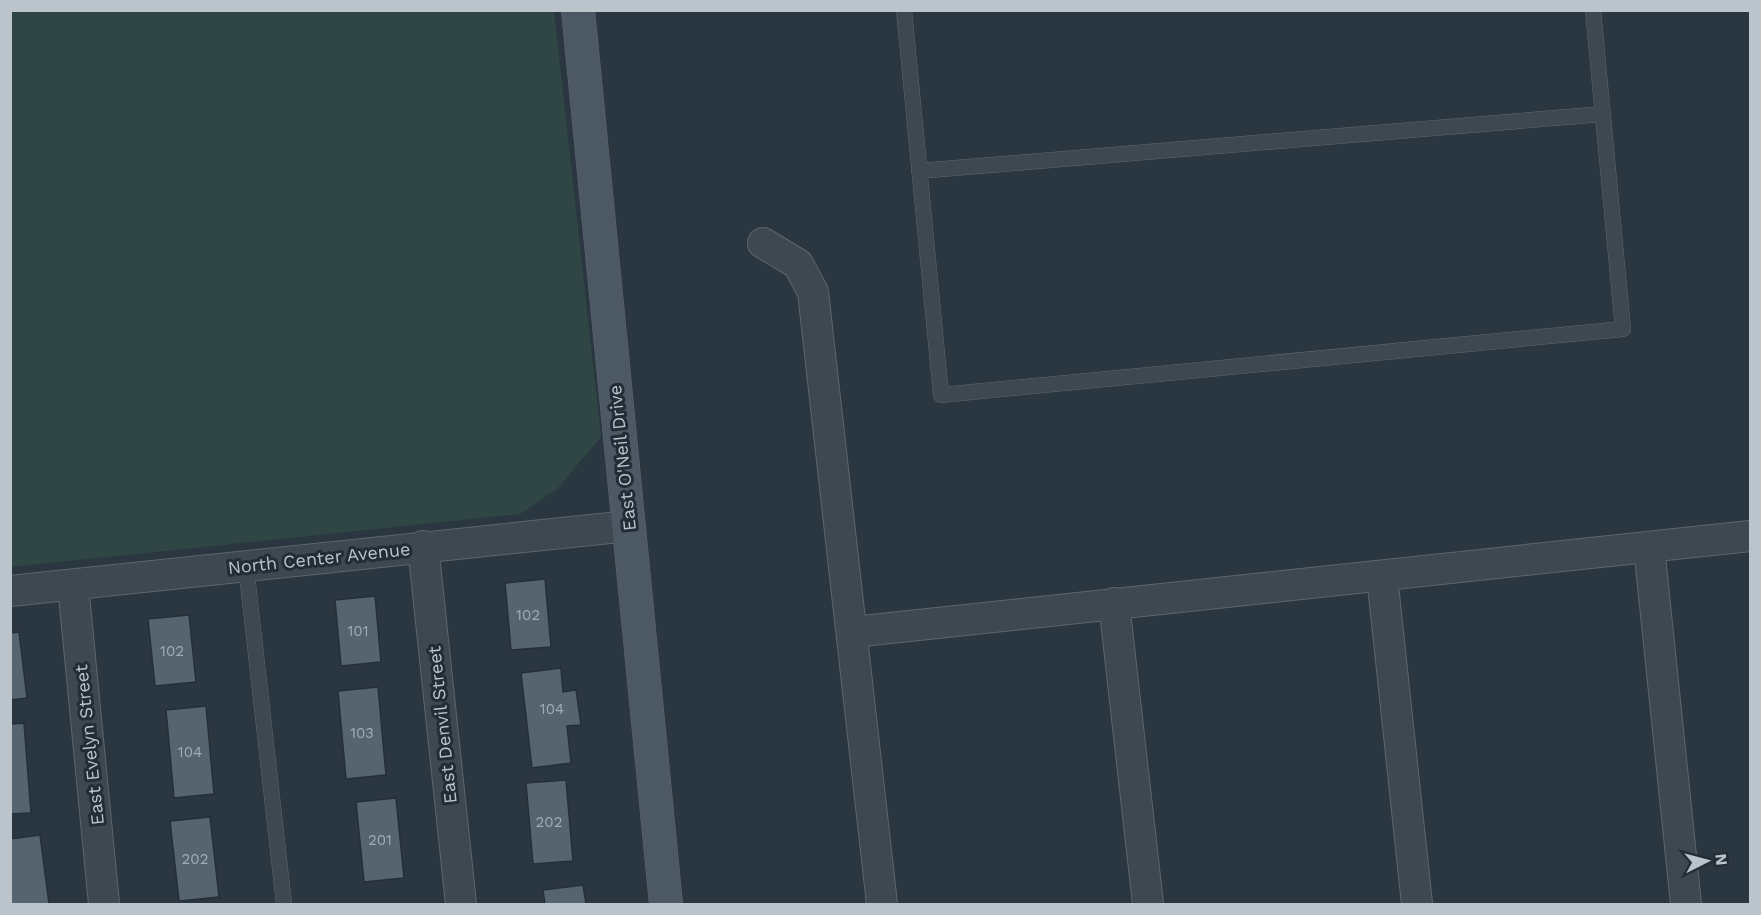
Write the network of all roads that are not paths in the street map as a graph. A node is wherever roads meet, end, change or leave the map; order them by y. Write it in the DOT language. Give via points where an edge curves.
graph roads {
  1 [pos="578,10"];
  2 [pos="904,10"];
  3 [pos="1593,10"];
  4 [pos="1603,114"];
  5 [pos="919,171"];
  6 [pos="763,243"];
  7 [pos="628,525"];
  8 [pos="1750,536"];
  9 [pos="423,546"];
  10 [pos="1649,547"];
  11 [pos="246,566"];
  12 [pos="1382,576"];
  13 [pos="73,585"];
  14 [pos="10,591"];
  15 [pos="1114,603"];
  16 [pos="853,632"];
  17 [pos="104,904"];
  18 [pos="284,904"];
  19 [pos="461,904"];
  20 [pos="666,904"];
  21 [pos="882,904"];
  22 [pos="1148,904"];
  23 [pos="1417,904"];
  24 [pos="1686,904"];
  1 -- 7 [label="street, East O'Neil Drive"];
  2 -- 5 [label="lane"];
  3 -- 4 [label="lane"];
  4 -- 5 [label="lane"];
  4 -- 5 [label="lane" via="1623,329 941,395"];
  6 -- 16 [label="street" via="798,264 813,292"];
  7 -- 9 [label="street, North Center Avenue"];
  7 -- 20 [label="street, East O'Neil Drive"];
  8 -- 10 [label="street"];
  9 -- 11 [label="street, North Center Avenue"];
  9 -- 19 [label="street, East Denvil Street"];
  10 -- 12 [label="street"];
  10 -- 24 [label="street"];
  11 -- 13 [label="street, North Center Avenue"];
  11 -- 18 [label="lane"];
  12 -- 15 [label="street"];
  12 -- 23 [label="street"];
  13 -- 14 [label="street, North Center Avenue"];
  13 -- 17 [label="street, East Evelyn Street"];
  15 -- 16 [label="street"];
  15 -- 22 [label="street"];
  16 -- 21 [label="street"];
}
